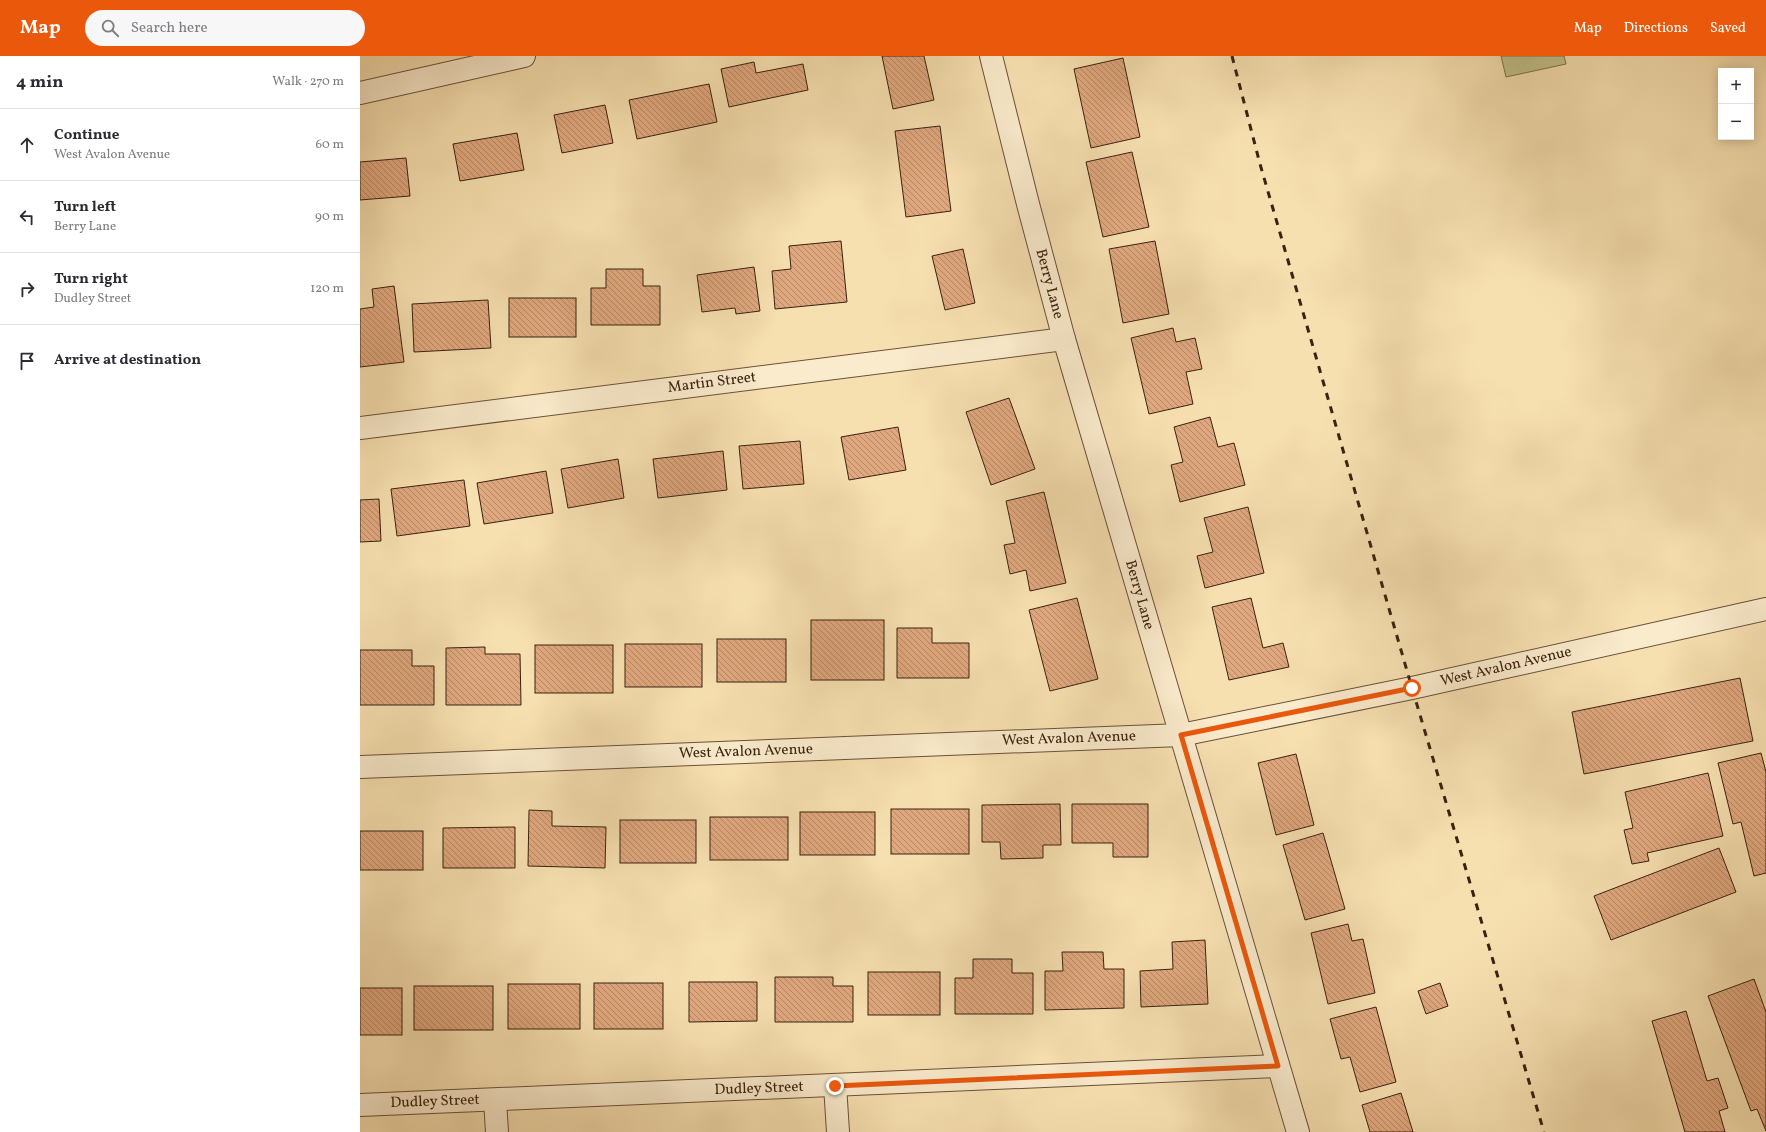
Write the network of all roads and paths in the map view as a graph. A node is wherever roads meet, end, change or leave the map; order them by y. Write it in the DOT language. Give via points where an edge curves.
graph roads {
  1 [pos="524,56"];
  2 [pos="991,56"];
  3 [pos="360,93"];
  4 [pos="1064,339"];
  5 [pos="360,428"];
  6 [pos="1766,609"];
  7 [pos="1181,735"];
  8 [pos="360,767"];
  9 [pos="1278,1066"];
  10 [pos="835,1086"];
  11 [pos="495,1100"];
  12 [pos="360,1105"];
  13 [pos="497,1132"];
  14 [pos="838,1132"];
  15 [pos="1298,1132"];
  1 -- 3 [label="street"];
  2 -- 4 [label="street, Berry Lane"];
  4 -- 5 [label="street, Martin Street"];
  4 -- 7 [label="street, Berry Lane"];
  6 -- 7 [label="street, West Avalon Avenue" via="1412,688"];
  7 -- 8 [label="street, West Avalon Avenue"];
  7 -- 9 [label="street, Berry Lane"];
  9 -- 10 [label="street, Dudley Street"];
  9 -- 15 [label="street, Berry Lane"];
  10 -- 11 [label="street, Dudley Street"];
  10 -- 14 [label="street"];
  11 -- 12 [label="street, Dudley Street"];
  11 -- 13 [label="street"];
}
